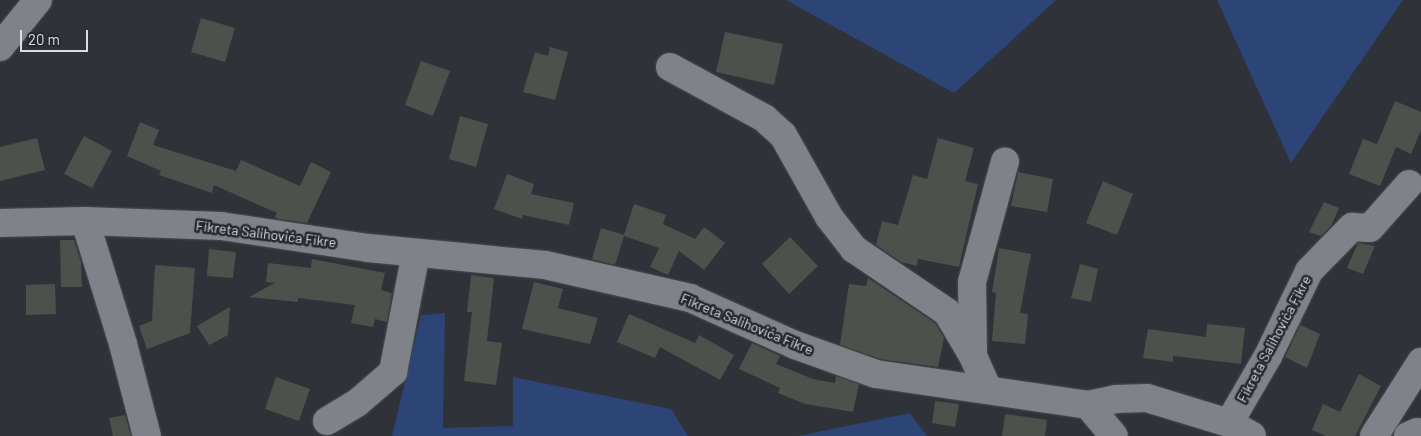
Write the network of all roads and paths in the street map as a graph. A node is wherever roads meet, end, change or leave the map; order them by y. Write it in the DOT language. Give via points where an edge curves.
graph roads {
  1 [pos="38,0"];
  2 [pos="0,47"];
  3 [pos="670,67"];
  4 [pos="1005,161"];
  5 [pos="1409,184"];
  6 [pos="85,221"];
  7 [pos="0,223"];
  8 [pos="416,253"];
  9 [pos="974,356"];
  10 [pos="1421,362"];
  11 [pos="988,389"];
  12 [pos="1088,405"];
  13 [pos="327,421"];
  14 [pos="1240,430"];
  15 [pos="147,436"];
  16 [pos="1114,436"];
  17 [pos="1374,436"];
  1 -- 2 [label="street"];
  3 -- 9 [label="street" via="764,118 777,129 829,217 854,249 946,312"];
  4 -- 9 [label="street" via="972,282"];
  5 -- 14 [label="street, Fikreta Salihovića Fikre" via="1370,228 1352,227 1309,271 1268,356"];
  6 -- 7 [label="street, Fikreta Salihovića Fikre"];
  6 -- 8 [label="street, Fikreta Salihovića Fikre" via="221,226"];
  6 -- 15 [label="street"];
  8 -- 11 [label="street, Fikreta Salihovića Fikre" via="545,265 690,298 795,345 876,374"];
  8 -- 13 [label="street" via="393,372 357,403"];
  9 -- 11 [label="street"];
  10 -- 17 [label="street"];
  11 -- 12 [label="street, Fikreta Salihovića Fikre"];
  12 -- 14 [label="street, Fikreta Salihovića Fikre" via="1116,399 1147,398"];
  12 -- 16 [label="street"];
}
